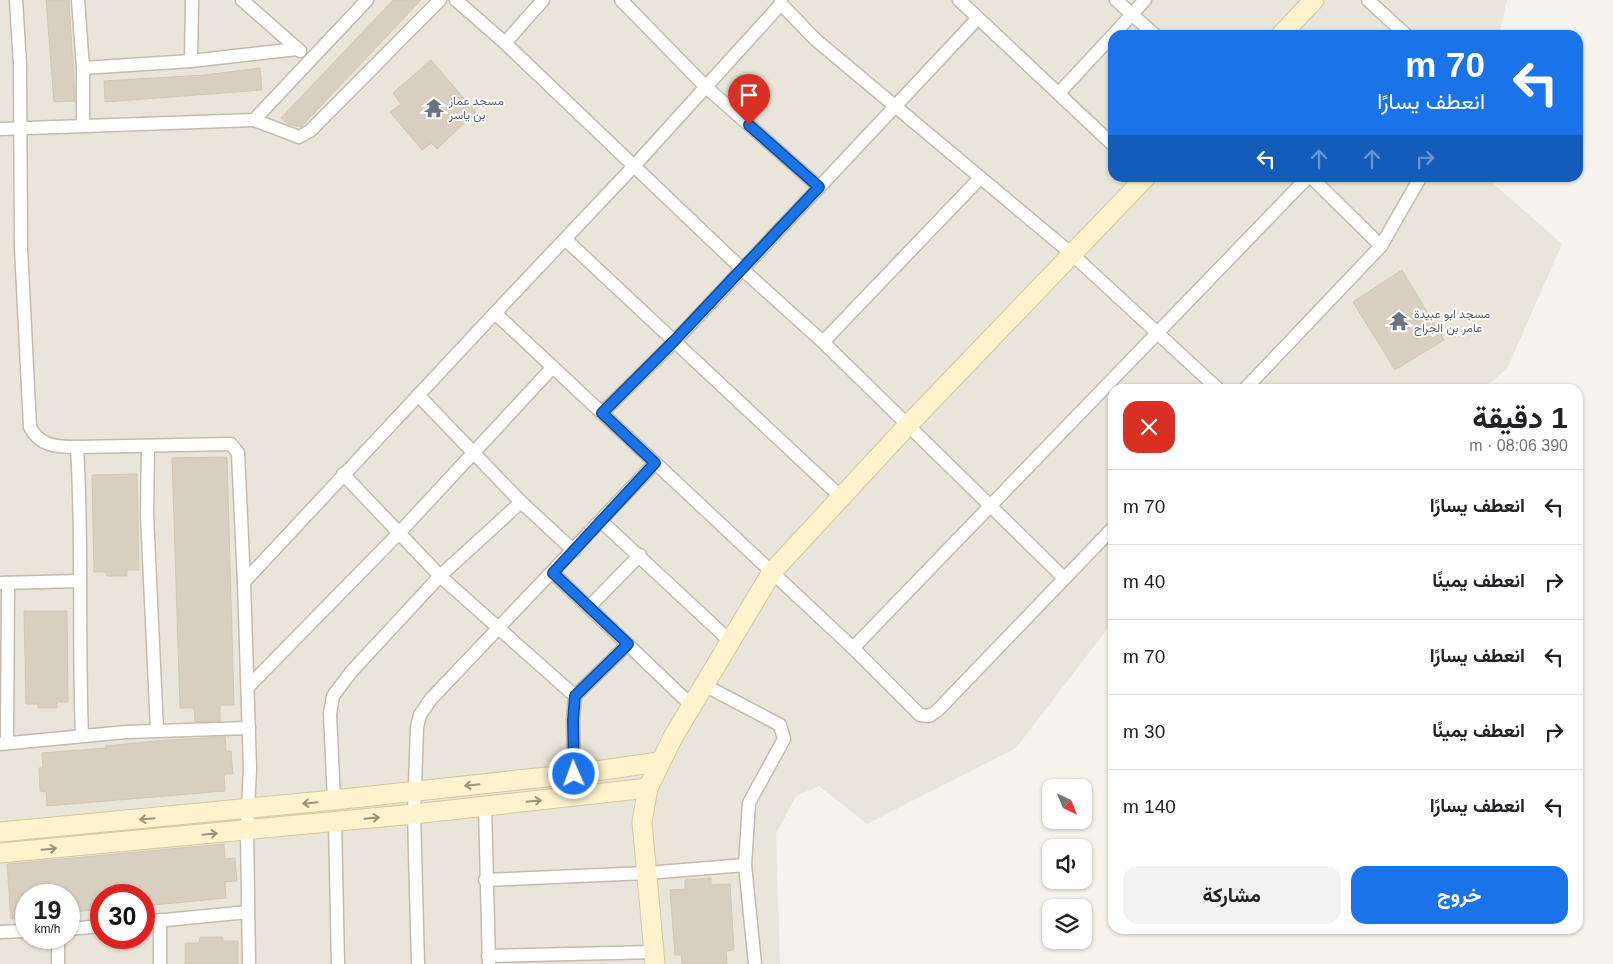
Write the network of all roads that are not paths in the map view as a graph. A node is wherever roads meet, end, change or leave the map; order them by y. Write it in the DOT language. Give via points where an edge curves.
graph roads {
  1 [pos="16,0"];
  2 [pos="78,0"];
  3 [pos="192,0"];
  4 [pos="243,0"];
  5 [pos="367,0"];
  6 [pos="440,0"];
  7 [pos="456,0"];
  8 [pos="543,0"];
  9 [pos="621,0"];
  10 [pos="959,0"];
  11 [pos="1116,0"];
  12 [pos="1145,0"];
  13 [pos="1314,0"];
  14 [pos="1368,0"];
  15 [pos="781,2"];
  16 [pos="1132,15"];
  17 [pos="978,18"];
  18 [pos="1118,30"];
  19 [pos="1149,30"];
  20 [pos="1286,30"];
  21 [pos="1401,30"];
  22 [pos="1108,40"];
  23 [pos="505,43"];
  24 [pos="297,49"];
  25 [pos="310,60"];
  26 [pos="191,61"];
  27 [pos="83,68"];
  28 [pos="706,87"];
  29 [pos="1059,93"];
  30 [pos="894,106"];
  31 [pos="254,120"];
  32 [pos="83,124"];
  33 [pos="20,127"];
  34 [pos="0,128"];
  35 [pos="1108,140"];
  36 [pos="635,166"];
  37 [pos="980,178"];
  38 [pos="1141,182"];
  39 [pos="1303,182"];
  40 [pos="1316,182"];
  41 [pos="1418,182"];
  42 [pos="819,187"];
  43 [pos="565,239"];
  44 [pos="1381,246"];
  45 [pos="1073,255"];
  46 [pos="742,269"];
  47 [pos="496,312"];
  48 [pos="1157,331"];
  49 [pos="674,341"];
  50 [pos="823,342"];
  51 [pos="553,367"];
  52 [pos="1213,384"];
  53 [pos="1250,384"];
  54 [pos="418,395"];
  55 [pos="602,413"];
  56 [pos="908,424"];
  57 [pos="148,446"];
  58 [pos="77,447"];
  59 [pos="474,452"];
  60 [pos="655,463"];
  61 [pos="343,474"];
  62 [pos="842,498"];
  63 [pos="522,502"];
  64 [pos="992,506"];
  65 [pos="602,521"];
  66 [pos="400,532"];
  67 [pos="1108,533"];
  68 [pos="574,550"];
  69 [pos="640,555"];
  70 [pos="772,572"];
  71 [pos="553,573"];
  72 [pos="440,576"];
  73 [pos="1064,578"];
  74 [pos="80,581"];
  75 [pos="244,582"];
  76 [pos="4,584"];
  77 [pos="589,607"];
  78 [pos="499,627"];
  79 [pos="730,641"];
  80 [pos="628,644"];
  81 [pos="853,648"];
  82 [pos="704,685"];
  83 [pos="248,687"];
  84 [pos="575,696"];
  85 [pos="692,706"];
  86 [pos="249,728"];
  87 [pos="157,730"];
  88 [pos="82,736"];
  89 [pos="3,743"];
  90 [pos="659,762"];
  91 [pos="574,774"];
  92 [pos="648,788"];
  93 [pos="415,791"];
  94 [pos="334,800"];
  95 [pos="485,806"];
  96 [pos="247,809"];
  97 [pos="414,814"];
  98 [pos="335,822"];
  99 [pos="247,830"];
  100 [pos="0,832"];
  101 [pos="0,853"];
  102 [pos="745,865"];
  103 [pos="647,873"];
  104 [pos="485,880"];
  105 [pos="248,912"];
  106 [pos="160,920"];
  107 [pos="155,921"];
  108 [pos="15,931"];
  109 [pos="0,932"];
  110 [pos="58,949"];
  111 [pos="655,958"];
  112 [pos="489,960"];
  113 [pos="58,964"];
  114 [pos="160,964"];
  115 [pos="248,964"];
  116 [pos="338,964"];
  117 [pos="418,964"];
  118 [pos="755,964"];
  1 -- 33 [label="street"];
  2 -- 27 [label="street"];
  3 -- 26 [label="street"];
  4 -- 24 [label="street"];
  5 -- 25 [label="street"];
  6 -- 31 [label="street" via="310,131 299,137"];
  7 -- 23 [label="street"];
  8 -- 23 [label="street"];
  9 -- 28 [label="street"];
  10 -- 17 [label="street"];
  11 -- 16 [label="street"];
  12 -- 16 [label="street"];
  13 -- 20 [label="street"];
  14 -- 21 [label="street"];
  15 -- 28 [label="street"];
  15 -- 30 [label="street" via="816,40"];
  16 -- 18 [label="street"];
  16 -- 19 [label="street"];
  17 -- 29 [label="street"];
  17 -- 30 [label="street"];
  22 -- 29 [label="street"];
  23 -- 36 [label="street"];
  24 -- 25 [label="street"];
  24 -- 26 [label="street"];
  25 -- 31 [label="street"];
  26 -- 27 [label="street"];
  27 -- 32 [label="street"];
  28 -- 36 [label="street"];
  28 -- 42 [label="street"];
  29 -- 35 [label="street"];
  30 -- 37 [label="street"];
  30 -- 42 [label="street"];
  31 -- 32 [label="street"];
  32 -- 33 [label="street"];
  33 -- 34 [label="street"];
  33 -- 58 [label="street" via="30,427 44,444"];
  36 -- 43 [label="street"];
  36 -- 46 [label="street"];
  37 -- 45 [label="street"];
  37 -- 50 [label="street"];
  38 -- 45 [label="street"];
  39 -- 48 [label="street"];
  40 -- 44 [label="street"];
  41 -- 44 [label="street"];
  42 -- 46 [label="street"];
  43 -- 47 [label="street"];
  43 -- 49 [label="street"];
  44 -- 53 [label="street"];
  45 -- 48 [label="street"];
  45 -- 56 [label="street"];
  46 -- 49 [label="street"];
  46 -- 50 [label="street"];
  47 -- 51 [label="street"];
  47 -- 54 [label="street"];
  48 -- 52 [label="street"];
  48 -- 64 [label="street"];
  49 -- 55 [label="street"];
  49 -- 62 [label="street"];
  50 -- 56 [label="street"];
  51 -- 55 [label="street"];
  51 -- 59 [label="street"];
  54 -- 59 [label="street"];
  54 -- 61 [label="street"];
  55 -- 60 [label="street"];
  56 -- 62 [label="street"];
  56 -- 64 [label="street"];
  57 -- 58 [label="street"];
  57 -- 75 [label="street" via="231,444 236,448"];
  57 -- 87 [label="street" via="147,515"];
  58 -- 74 [label="street" via="81,504"];
  59 -- 63 [label="street"];
  59 -- 66 [label="street"];
  60 -- 65 [label="street"];
  60 -- 70 [label="street"];
  61 -- 66 [label="street"];
  61 -- 75 [label="street"];
  62 -- 70 [label="street"];
  63 -- 68 [label="street"];
  63 -- 72 [label="street"];
  64 -- 73 [label="street"];
  64 -- 81 [label="street"];
  65 -- 68 [label="street"];
  65 -- 69 [label="street"];
  66 -- 72 [label="street"];
  66 -- 83 [label="street"];
  67 -- 73 [label="street"];
  68 -- 71 [label="street"];
  69 -- 77 [label="street"];
  69 -- 79 [label="street"];
  70 -- 79 [label="street"];
  70 -- 81 [label="street"];
  71 -- 77 [label="street"];
  71 -- 78 [label="street"];
  72 -- 78 [label="street"];
  72 -- 94 [label="street" via="351,672 333,696 330,714"];
  73 -- 81 [label="street" via="929,716 920,715"];
  74 -- 76 [label="street"];
  74 -- 88 [label="street"];
  75 -- 83 [label="street"];
  76 -- 89 [label="street"];
  77 -- 80 [label="street"];
  78 -- 84 [label="street"];
  78 -- 93 [label="street" via="431,699 420,716"];
  79 -- 82 [label="street"];
  80 -- 84 [label="street"];
  80 -- 85 [label="street"];
  82 -- 85 [label="street"];
  82 -- 102 [label="street" via="780,725 783,730 784,739 749,803"];
  83 -- 86 [label="street"];
  84 -- 91 [label="street"];
  85 -- 90 [label="street"];
  86 -- 87 [label="street"];
  86 -- 96 [label="street"];
  87 -- 88 [label="street"];
  88 -- 89 [label="street"];
  90 -- 91 [label="street"];
  90 -- 92 [label="street"];
  91 -- 93 [label="street, one-way"];
  95 -- 92 [label="street, one-way"];
  92 -- 103 [label="street" via="642,822"];
  93 -- 94 [label="street"];
  93 -- 97 [label="street"];
  94 -- 96 [label="street, one-way"];
  95 -- 97 [label="street"];
  95 -- 104 [label="street"];
  96 -- 99 [label="street"];
  96 -- 100 [label="street, one-way"];
  98 -- 97 [label="street, one-way"];
  97 -- 117 [label="street"];
  98 -- 99 [label="street"];
  98 -- 116 [label="street"];
  101 -- 99 [label="street, one-way"];
  99 -- 105 [label="street"];
  102 -- 103 [label="street"];
  102 -- 118 [label="street"];
  103 -- 104 [label="street"];
  103 -- 111 [label="street"];
  104 -- 112 [label="street"];
  105 -- 106 [label="street"];
  105 -- 115 [label="street"];
  106 -- 107 [label="street"];
  106 -- 114 [label="street"];
  108 -- 109 [label="street"];
  110 -- 113 [label="street"];
  111 -- 112 [label="street"];
}
